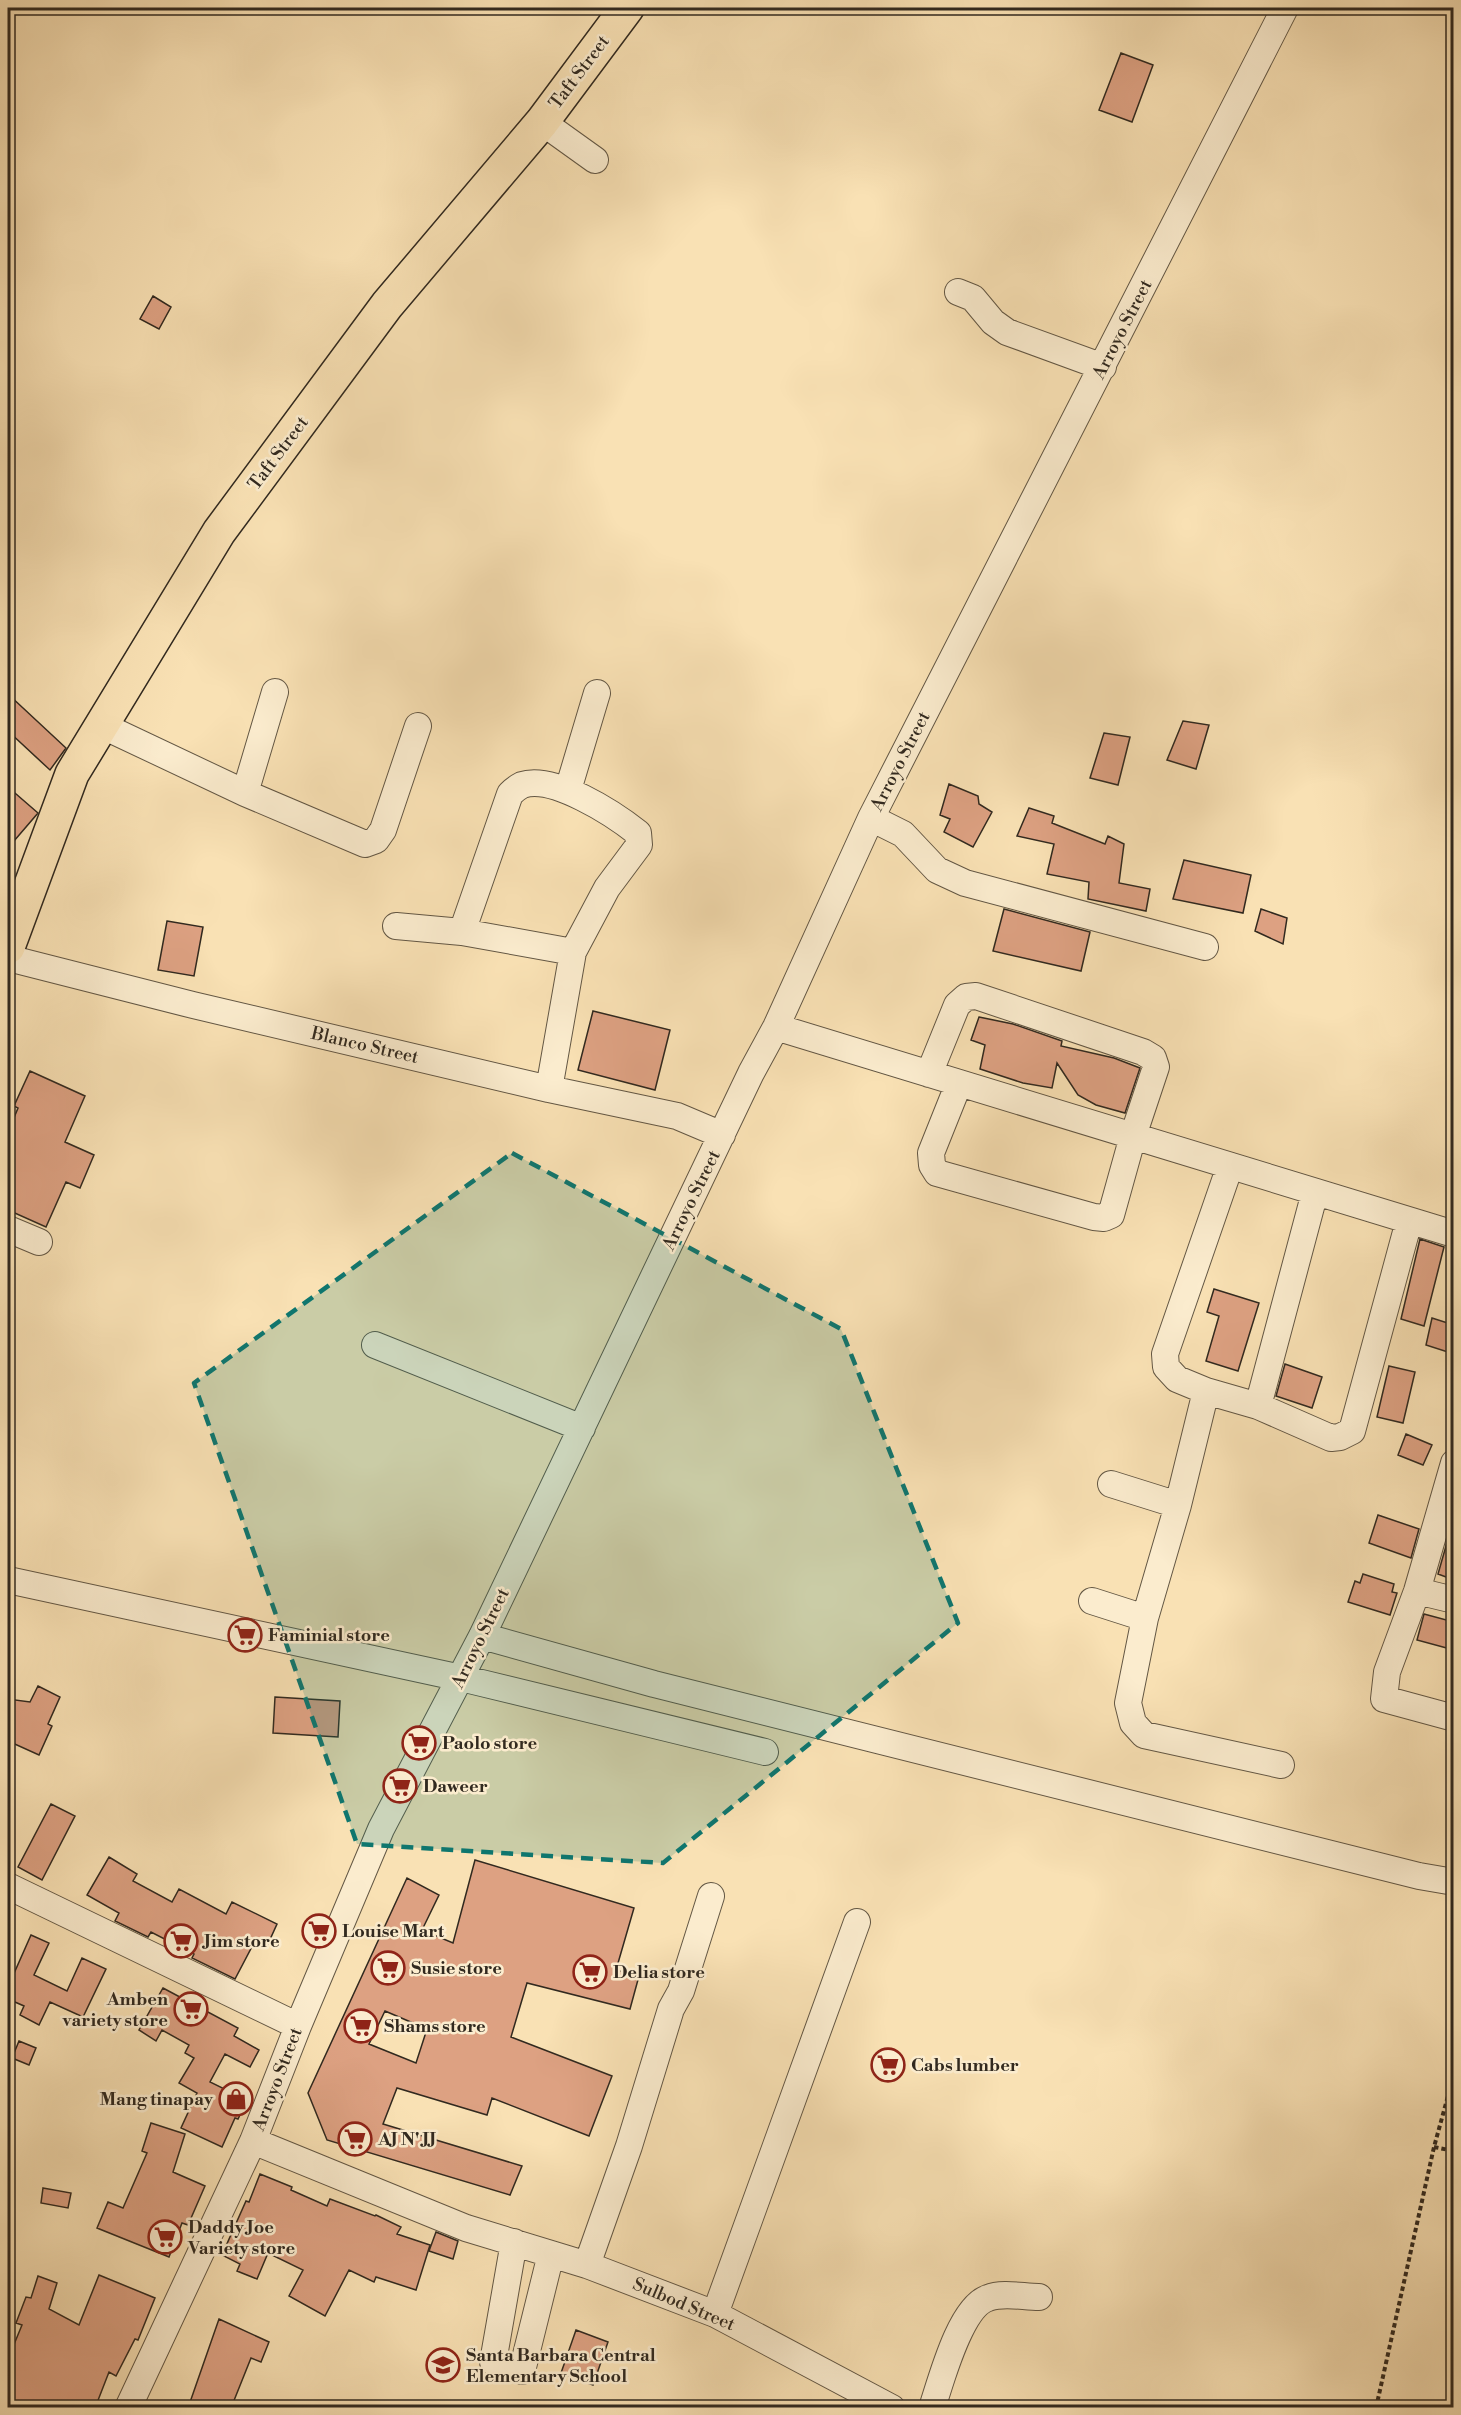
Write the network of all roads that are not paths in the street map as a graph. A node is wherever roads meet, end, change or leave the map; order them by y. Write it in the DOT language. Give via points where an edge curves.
graph roads {
  1 [pos="627,8"];
  2 [pos="1286,8"];
  3 [pos="542,122"];
  4 [pos="595,160"];
  5 [pos="958,292"];
  6 [pos="1103,367"];
  7 [pos="275,692"];
  8 [pos="597,693"];
  9 [pos="101,725"];
  10 [pos="418,726"];
  11 [pos="568,790"];
  12 [pos="245,792"];
  13 [pos="871,819"];
  14 [pos="396,926"];
  15 [pos="462,932"];
  16 [pos="8,947"];
  17 [pos="1205,947"];
  18 [pos="573,952"];
  19 [pos="8,958"];
  20 [pos="776,1027"];
  21 [pos="929,1074"];
  22 [pos="959,1083"];
  23 [pos="549,1089"];
  24 [pos="722,1135"];
  25 [pos="1132,1136"];
  26 [pos="1230,1166"];
  27 [pos="1315,1192"];
  28 [pos="1409,1221"];
  29 [pos="8,1228"];
  30 [pos="1454,1234"];
  31 [pos="39,1242"];
  32 [pos="375,1345"];
  33 [pos="1206,1392"];
  34 [pos="1258,1406"];
  35 [pos="582,1428"];
  36 [pos="1454,1463"];
  37 [pos="1111,1484"];
  38 [pos="1178,1505"];
  39 [pos="8,1580"];
  40 [pos="1417,1591"];
  41 [pos="1454,1600"];
  42 [pos="1092,1601"];
  43 [pos="1145,1618"];
  44 [pos="482,1636"];
  45 [pos="461,1678"];
  46 [pos="654,1684"];
  47 [pos="1454,1718"];
  48 [pos="644,1724"];
  49 [pos="765,1752"];
  50 [pos="1281,1765"];
  51 [pos="1454,1882"];
  52 [pos="8,1886"];
  53 [pos="711,1896"];
  54 [pos="857,1922"];
  55 [pos="298,2026"];
  56 [pos="253,2140"];
  57 [pos="514,2242"];
  58 [pos="550,2254"];
  59 [pos="587,2265"];
  60 [pos="1039,2297"];
  61 [pos="715,2314"];
  62 [pos="128,2408"];
  63 [pos="892,2408"];
  64 [pos="932,2408"];
  1 -- 3 [label="main road, Taft Street"];
  2 -- 6 [label="street, Arroyo Street"];
  3 -- 4 [label="street"];
  3 -- 9 [label="main road, Taft Street" via="387,305 219,532"];
  5 -- 6 [label="street" via="973,298 1007,332"];
  6 -- 13 [label="street, Arroyo Street"];
  7 -- 12 [label="street"];
  8 -- 11 [label="street"];
  9 -- 12 [label="street"];
  9 -- 16 [label="main road, Taft Street" via="72,774"];
  10 -- 12 [label="street" via="383,830 376,840 364,844"];
  11 -- 15 [label="street" via="535,784 521,785 510,794"];
  11 -- 18 [label="street" via="632,828 638,833 639,845 607,888"];
  13 -- 17 [label="street" via="903,834 937,870 965,883"];
  13 -- 20 [label="street, Arroyo Street"];
  14 -- 15 [label="street"];
  15 -- 18 [label="street"];
  18 -- 23 [label="street"];
  19 -- 23 [label="street, Blanco Street"];
  20 -- 21 [label="street"];
  20 -- 24 [label="street, Arroyo Street"];
  21 -- 22 [label="street"];
  21 -- 25 [label="street" via="957,1005 966,997 976,996 1153,1058 1156,1067"];
  22 -- 25 [label="street"];
  22 -- 25 [label="street" via="931,1153 932,1165 938,1173 1104,1218 1111,1215"];
  23 -- 24 [label="street, Blanco Street" via="677,1116"];
  24 -- 35 [label="street, Arroyo Street"];
  25 -- 26 [label="street"];
  26 -- 27 [label="street"];
  26 -- 33 [label="street" via="1165,1354 1166,1367 1177,1379"];
  27 -- 28 [label="street"];
  27 -- 34 [label="street"];
  28 -- 30 [label="street"];
  28 -- 34 [label="street" via="1352,1431 1331,1437"];
  29 -- 31 [label="street"];
  32 -- 35 [label="street"];
  33 -- 34 [label="street"];
  33 -- 38 [label="street"];
  35 -- 44 [label="street, Arroyo Street"];
  36 -- 40 [label="street"];
  37 -- 38 [label="street"];
  38 -- 43 [label="street"];
  39 -- 45 [label="street"];
  40 -- 41 [label="street"];
  40 -- 47 [label="street" via="1387,1672 1383,1699"];
  42 -- 43 [label="street"];
  43 -- 50 [label="street" via="1128,1703 1133,1723 1144,1735"];
  44 -- 45 [label="street, Arroyo Street"];
  44 -- 46 [label="street"];
  45 -- 48 [label="street"];
  45 -- 55 [label="street, Arroyo Street" via="381,1829"];
  46 -- 48 [label="street"];
  46 -- 51 [label="street"];
  48 -- 49 [label="street"];
  52 -- 55 [label="street"];
  53 -- 59 [label="street"];
  54 -- 61 [label="street"];
  55 -- 56 [label="street, Arroyo Street"];
  56 -- 57 [label="street, Sulbod Street" via="466,2228"];
  56 -- 62 [label="street, Arroyo Street"];
  57 -- 58 [label="street, Sulbod Street"];
  57 -- 58 [label="street" via="493,2362 522,2371"];
  58 -- 59 [label="street, Sulbod Street"];
  59 -- 61 [label="street, Sulbod Street"];
  60 -- 64 [label="street" via="996,2295 978,2302 966,2318"];
  61 -- 63 [label="street, Sulbod Street"];
}
